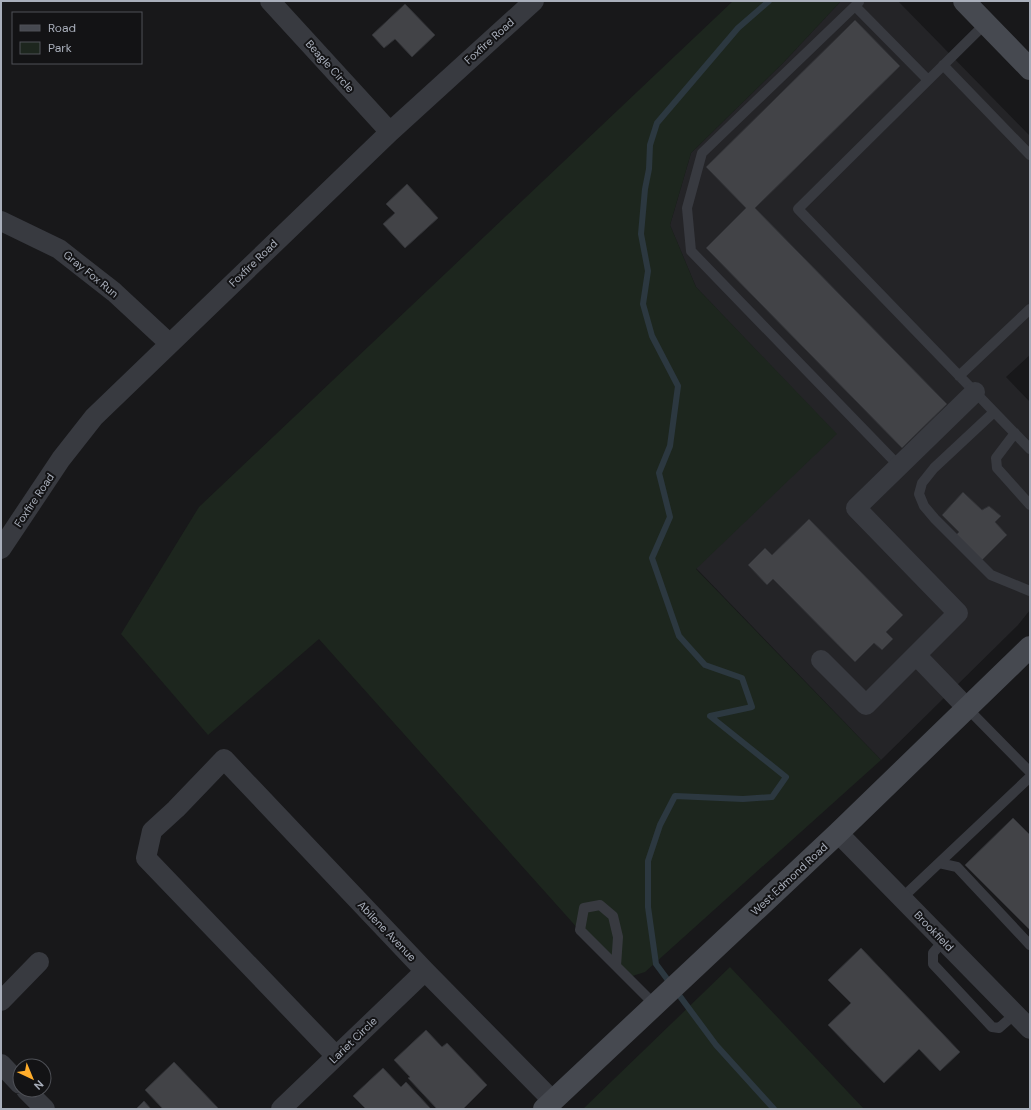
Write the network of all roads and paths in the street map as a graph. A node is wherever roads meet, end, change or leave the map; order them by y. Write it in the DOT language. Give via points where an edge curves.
graph roads {
  1 [pos="270,1"];
  2 [pos="534,1"];
  3 [pos="964,1"];
  4 [pos="858,3"];
  5 [pos="986,23"];
  6 [pos="944,65"];
  7 [pos="1030,69"];
  8 [pos="928,80"];
  9 [pos="390,132"];
  10 [pos="1030,155"];
  11 [pos="1,221"];
  12 [pos="1030,309"];
  13 [pos="170,344"];
  14 [pos="959,376"];
  15 [pos="975,392"];
  16 [pos="994,412"];
  17 [pos="1015,433"];
  18 [pos="1030,449"];
  19 [pos="900,466"];
  20 [pos="1030,506"];
  21 [pos="2,544"];
  22 [pos="1030,591"];
  23 [pos="1030,647"];
  24 [pos="916,655"];
  25 [pos="821,660"];
  26 [pos="967,708"];
  27 [pos="1028,768"];
  28 [pos="1030,777"];
  29 [pos="838,833"];
  30 [pos="939,863"];
  31 [pos="902,898"];
  32 [pos="943,941"];
  33 [pos="1030,945"];
  34 [pos="39,962"];
  35 [pos="616,966"];
  36 [pos="425,971"];
  37 [pos="1,1001"];
  38 [pos="655,1005"];
  39 [pos="1015,1014"];
  40 [pos="1030,1029"];
  41 [pos="336,1056"];
  42 [pos="1,1064"];
  43 [pos="12,1076"];
  44 [pos="34,1098"];
  45 [pos="549,1105"];
  46 [pos="45,1109"];
  47 [pos="281,1109"];
  1 -- 9 [label="street, Beagle Circle"];
  2 -- 9 [label="street, Foxfire Road"];
  3 -- 5 [label="main road"];
  4 -- 8 [label="lane"];
  4 -- 19 [label="lane" via="702,153 687,208 691,251"];
  5 -- 6 [label="lane"];
  5 -- 7 [label="main road"];
  6 -- 8 [label="lane"];
  6 -- 10 [label="lane"];
  8 -- 14 [label="lane" via="798,209"];
  9 -- 13 [label="street, Foxfire Road"];
  11 -- 13 [label="street, Gray Fox Run" via="59,249 114,292"];
  12 -- 14 [label="lane"];
  13 -- 21 [label="street, Foxfire Road" via="94,417 61,459"];
  14 -- 15 [label="lane"];
  15 -- 16 [label="lane"];
  15 -- 19 [label="street"];
  16 -- 17 [label="lane"];
  16 -- 22 [label="lane" via="934,468 922,483 920,494 924,506 935,519 991,575"];
  17 -- 18 [label="lane"];
  17 -- 20 [label="lane" via="996,458 996,468"];
  19 -- 24 [label="street" via="856,508 958,613"];
  23 -- 26 [label="main road, West Edmond Road"];
  24 -- 25 [label="street" via="866,705"];
  24 -- 26 [label="street"];
  26 -- 27 [label="lane"];
  26 -- 29 [label="main road, West Edmond Road"];
  28 -- 30 [label="lane"];
  29 -- 31 [label="street, Brookfield"];
  29 -- 38 [label="main road, West Edmond Road"];
  30 -- 31 [label="lane"];
  30 -- 33 [label="lane" via="957,867"];
  31 -- 32 [label="street, Brookfield"];
  32 -- 39 [label="street, Brookfield"];
  32 -- 39 [label="lane" via="933,953 933,964 992,1027 999,1028"];
  34 -- 37 [label="street"];
  35 -- 35 [label="lane" via="580,930 584,908 600,905 613,916 618,937"];
  35 -- 38 [label="lane"];
  36 -- 41 [label="street, Lariet Circle"];
  36 -- 41 [label="street, Abilene Avenue" via="224,759 152,831 146,858"];
  36 -- 45 [label="street, Abilene Avenue"];
  38 -- 45 [label="main road, West Edmond Road"];
  39 -- 40 [label="street, Brookfield"];
  41 -- 47 [label="street, Lariet Circle"];
  42 -- 43 [label="street"];
  44 -- 46 [label="street"];
}
